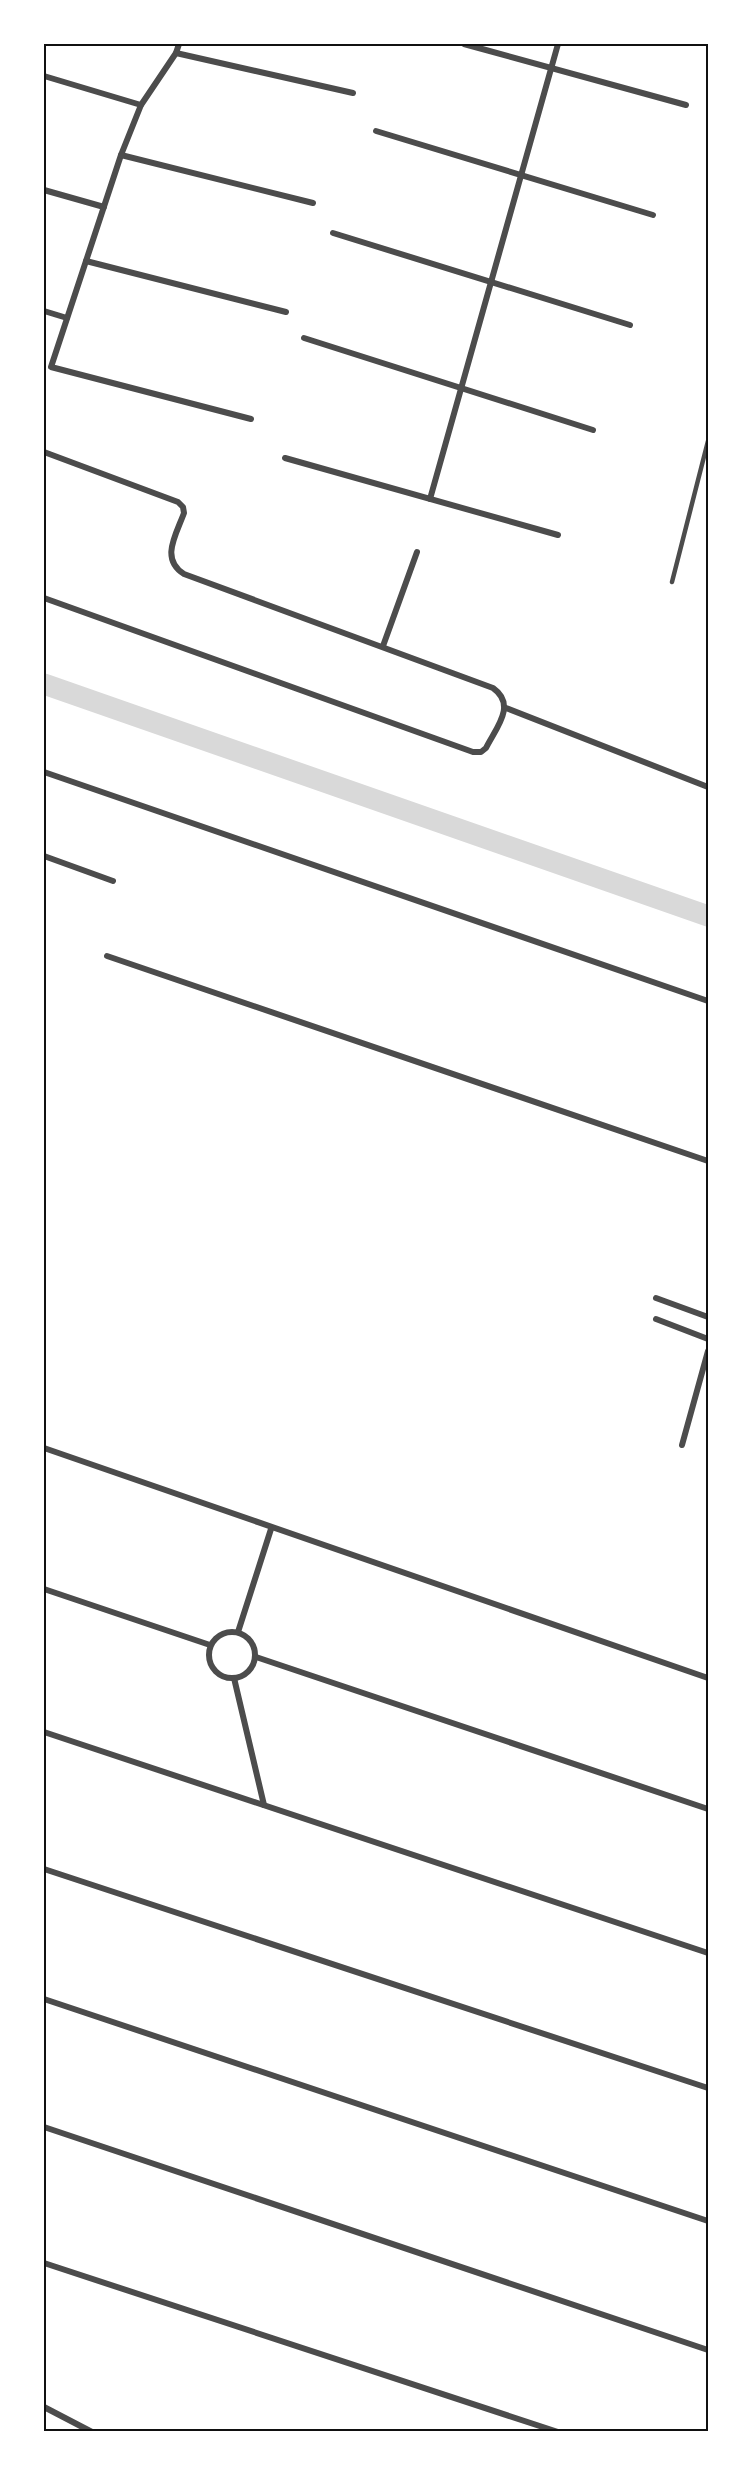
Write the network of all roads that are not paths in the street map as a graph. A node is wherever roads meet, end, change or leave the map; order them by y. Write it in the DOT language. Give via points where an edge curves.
graph roads {
  1 [pos="179,44"];
  2 [pos="464,44"];
  3 [pos="558,44"];
  4 [pos="176,53"];
  5 [pos="551,68"];
  6 [pos="44,76"];
  7 [pos="353,93"];
  8 [pos="141,105"];
  9 [pos="686,105"];
  10 [pos="376,131"];
  11 [pos="121,155"];
  12 [pos="521,175"];
  13 [pos="44,190"];
  14 [pos="313,203"];
  15 [pos="104,207"];
  16 [pos="653,215"];
  17 [pos="333,233"];
  18 [pos="86,261"];
  19 [pos="491,282"];
  20 [pos="44,310"];
  21 [pos="286,312"];
  22 [pos="67,318"];
  23 [pos="630,325"];
  24 [pos="304,339"];
  25 [pos="461,388"];
  26 [pos="251,418"];
  27 [pos="593,429"];
  28 [pos="708,441"];
  29 [pos="44,452"];
  30 [pos="285,458"];
  31 [pos="430,499"];
  32 [pos="558,535"];
  33 [pos="417,552"];
  34 [pos="672,582"];
  35 [pos="44,598"];
  36 [pos="382,646"];
  37 [pos="506,708"];
  38 [pos="44,772"];
  39 [pos="708,787"];
  40 [pos="44,856"];
  41 [pos="113,881"];
  42 [pos="107,956"];
  43 [pos="708,1002"];
  44 [pos="708,1161"];
  45 [pos="656,1298"];
  46 [pos="708,1317"];
  47 [pos="656,1319"];
  48 [pos="708,1338"];
  49 [pos="708,1351"];
  50 [pos="682,1445"];
  51 [pos="44,1448"];
  52 [pos="271,1529"];
  53 [pos="44,1589"];
  54 [pos="238,1632"];
  55 [pos="210,1645"];
  56 [pos="256,1657"];
  57 [pos="234,1678"];
  58 [pos="708,1678"];
  59 [pos="44,1732"];
  60 [pos="264,1805"];
  61 [pos="708,1809"];
  62 [pos="44,1869"];
  63 [pos="708,1953"];
  64 [pos="44,1999"];
  65 [pos="708,2088"];
  66 [pos="44,2127"];
  67 [pos="708,2221"];
  68 [pos="44,2263"];
  69 [pos="708,2350"];
  70 [pos="44,2407"];
  71 [pos="93,2432"];
  72 [pos="558,2432"];
  1 -- 4 [label="street"];
  2 -- 5 [label="street"];
  3 -- 5 [label="street"];
  4 -- 7 [label="street"];
  4 -- 8 [label="street"];
  5 -- 9 [label="street"];
  5 -- 12 [label="street"];
  6 -- 8 [label="street"];
  8 -- 11 [label="street"];
  10 -- 12 [label="street"];
  11 -- 14 [label="street"];
  11 -- 15 [label="street"];
  12 -- 16 [label="street"];
  12 -- 19 [label="street"];
  13 -- 15 [label="street"];
  15 -- 18 [label="street"];
  17 -- 19 [label="street"];
  18 -- 21 [label="street"];
  18 -- 22 [label="street"];
  19 -- 23 [label="street"];
  19 -- 25 [label="street"];
  20 -- 22 [label="street"];
  22 -- 26 [label="street" via="51,367"];
  24 -- 25 [label="street"];
  25 -- 27 [label="street"];
  25 -- 31 [label="street"];
  28 -- 34 [label="lane"];
  29 -- 36 [label="street" via="178,502 183,513 170,555 175,568 184,574"];
  30 -- 31 [label="street"];
  31 -- 32 [label="street"];
  33 -- 36 [label="street"];
  35 -- 37 [label="street" via="473,752 486,748"];
  36 -- 37 [label="street" via="493,688 503,697"];
  37 -- 39 [label="street"];
  38 -- 43 [label="street"];
  40 -- 41 [label="street"];
  42 -- 44 [label="street"];
  45 -- 46 [label="street"];
  47 -- 48 [label="street"];
  49 -- 50 [label="street"];
  51 -- 52 [label="street"];
  52 -- 54 [label="street"];
  52 -- 58 [label="street"];
  53 -- 55 [label="street"];
  54 -- 55 [label="street" via="222,1633"];
  54 -- 56 [label="street" via="251,1641"];
  55 -- 57 [label="street" via="208,1653 213,1668"];
  56 -- 57 [label="street" via="249,1671"];
  56 -- 61 [label="street"];
  57 -- 60 [label="street"];
  59 -- 60 [label="street"];
  60 -- 63 [label="street"];
  62 -- 65 [label="street"];
  64 -- 67 [label="street"];
  66 -- 69 [label="street"];
  68 -- 72 [label="street"];
  70 -- 71 [label="street"];
}
